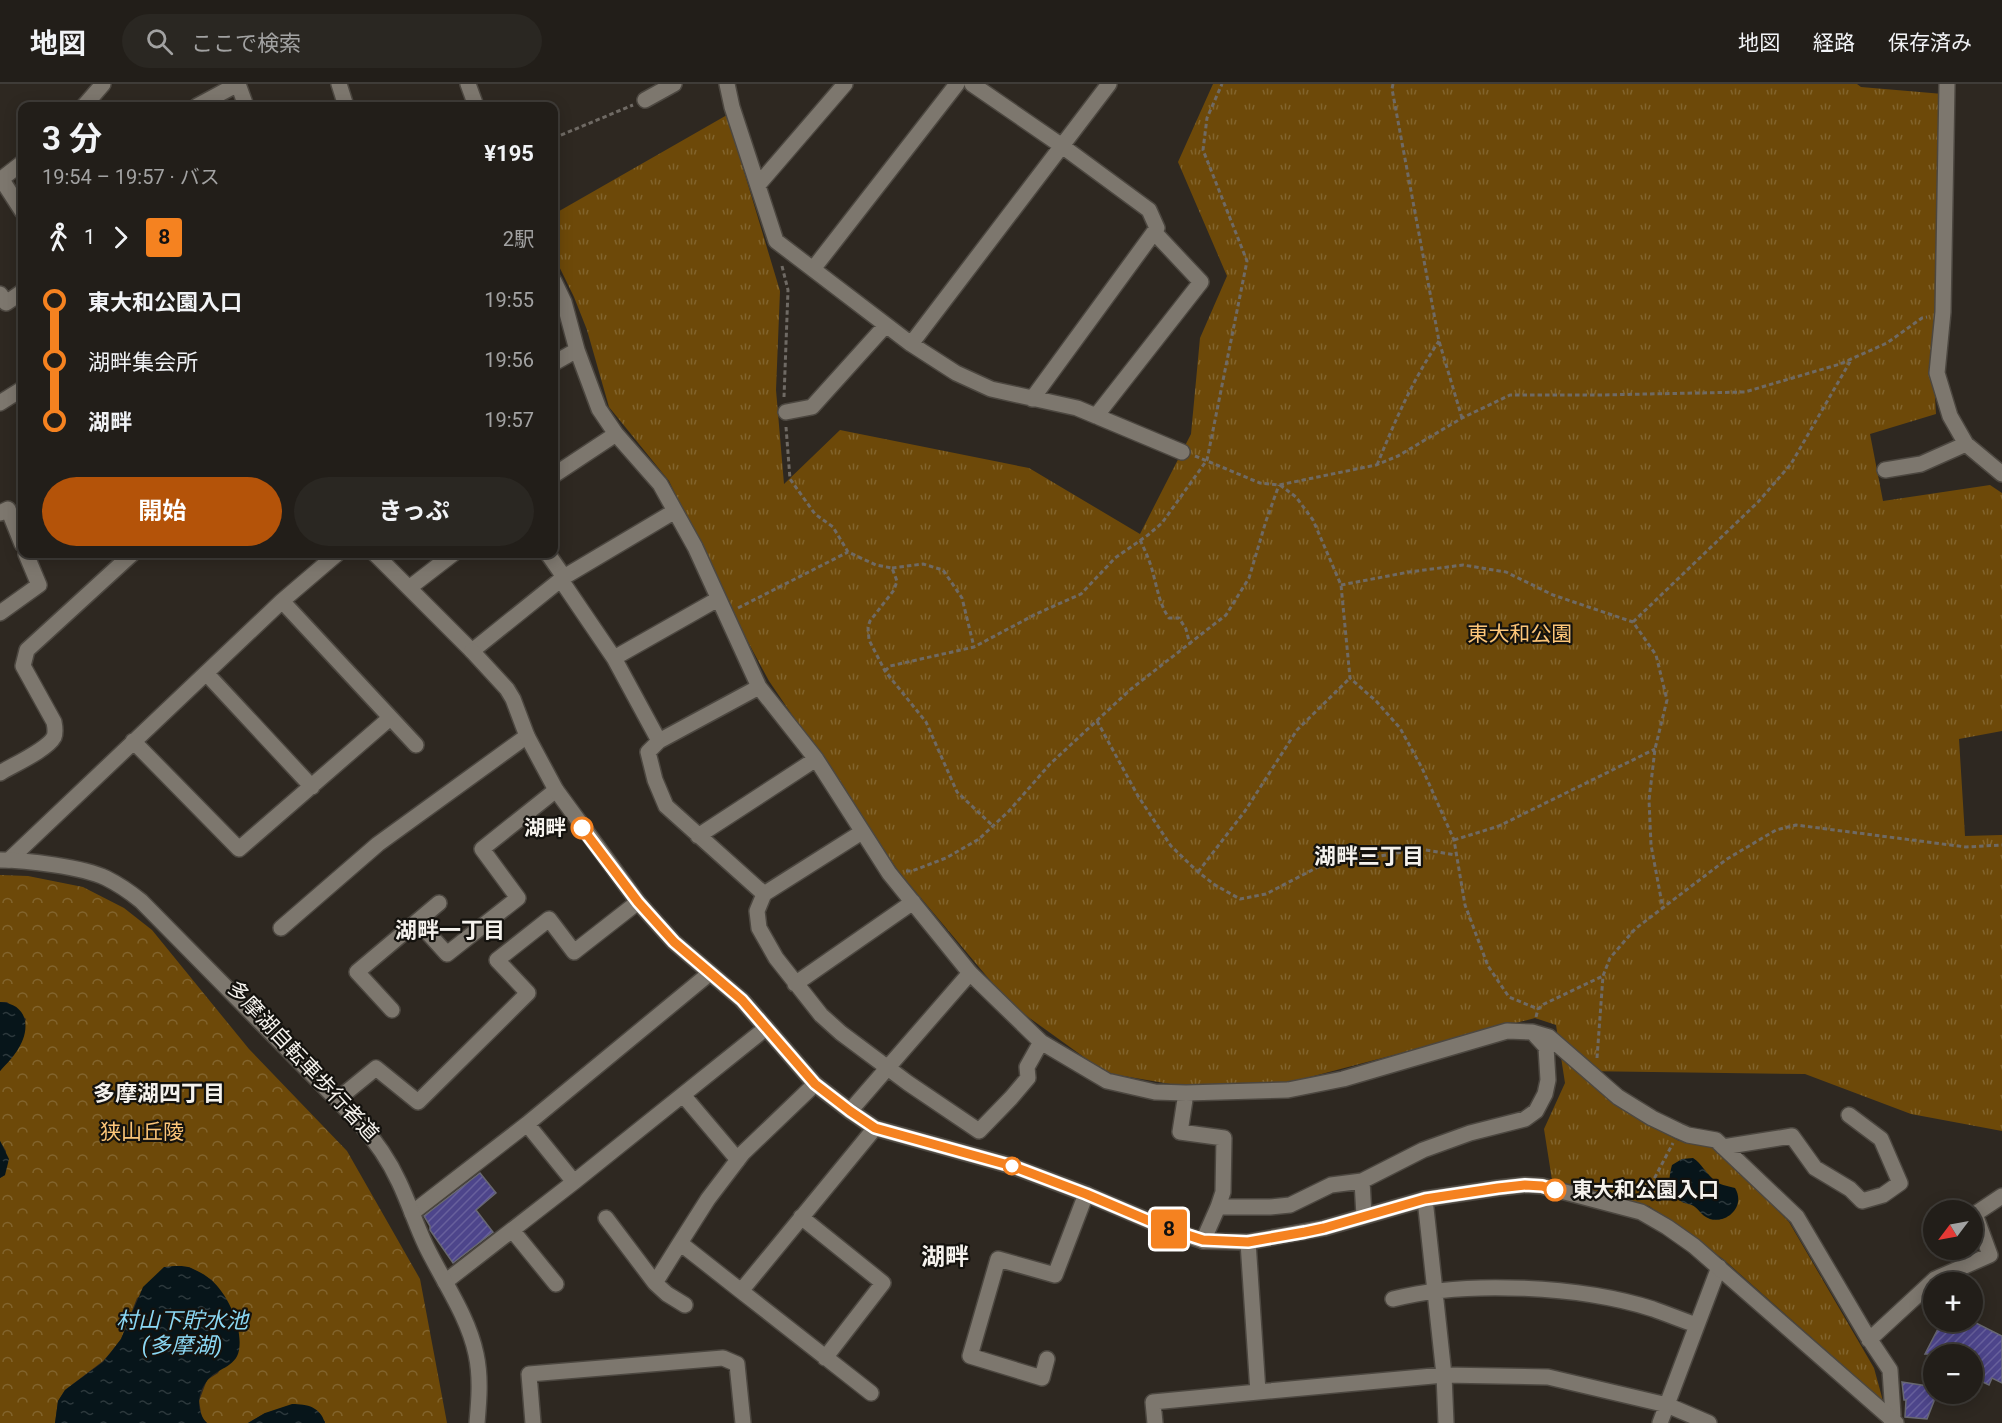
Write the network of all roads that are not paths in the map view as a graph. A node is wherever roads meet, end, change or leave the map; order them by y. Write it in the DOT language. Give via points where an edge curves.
graph roads {
  1 [pos="103,84"];
  2 [pos="238,84"];
  3 [pos="339,84"];
  4 [pos="468,84"];
  5 [pos="674,84"];
  6 [pos="728,84"];
  7 [pos="845,84"];
  8 [pos="957,84"];
  9 [pos="972,84"];
  10 [pos="1109,84"];
  11 [pos="1947,84"];
  12 [pos="645,100"];
  13 [pos="87,102"];
  14 [pos="204,102"];
  15 [pos="245,102"];
  16 [pos="345,102"];
  17 [pos="475,102"];
  18 [pos="1062,146"];
  19 [pos="18,166"];
  20 [pos="1,180"];
  21 [pos="758,186"];
  22 [pos="18,205"];
  23 [pos="1154,232"];
  24 [pos="813,269"];
  25 [pos="558,289"];
  26 [pos="0,294"];
  27 [pos="18,295"];
  28 [pos="886,325"];
  29 [pos="910,344"];
  30 [pos="577,350"];
  31 [pos="558,361"];
  32 [pos="18,392"];
  33 [pos="1032,399"];
  34 [pos="0,403"];
  35 [pos="786,412"];
  36 [pos="1096,416"];
  37 [pos="616,434"];
  38 [pos="1966,444"];
  39 [pos="1182,452"];
  40 [pos="1885,470"];
  41 [pos="558,472"];
  42 [pos="2002,474"];
  43 [pos="675,511"];
  44 [pos="0,513"];
  45 [pos="18,534"];
  46 [pos="28,558"];
  47 [pos="128,558"];
  48 [pos="332,558"];
  49 [pos="379,558"];
  50 [pos="448,558"];
  51 [pos="550,558"];
  52 [pos="563,579"];
  53 [pos="409,588"];
  54 [pos="718,599"];
  55 [pos="282,601"];
  56 [pos="0,613"];
  57 [pos="472,651"];
  58 [pos="614,658"];
  59 [pos="206,673"];
  60 [pos="759,687"];
  61 [pos="390,718"];
  62 [pos="527,736"];
  63 [pos="133,741"];
  64 [pos="659,741"];
  65 [pos="416,745"];
  66 [pos="816,759"];
  67 [pos="0,773"];
  68 [pos="312,787"];
  69 [pos="556,790"];
  70 [pos="862,832"];
  71 [pos="698,836"];
  72 [pos="4,860"];
  73 [pos="764,894"];
  74 [pos="638,902"];
  75 [pos="913,902"];
  76 [pos="439,903"];
  77 [pos="418,922"];
  78 [pos="281,928"];
  79 [pos="970,972"];
  80 [pos="710,973"];
  81 [pos="795,984"];
  82 [pos="392,1010"];
  83 [pos="766,1028"];
  84 [pos="1532,1032"];
  85 [pos="1041,1042"];
  86 [pos="887,1066"];
  87 [pos="815,1084"];
  88 [pos="1186,1093"];
  89 [pos="683,1095"];
  90 [pos="338,1099"];
  91 [pos="850,1111"];
  92 [pos="1850,1115"];
  93 [pos="527,1124"];
  94 [pos="875,1128"];
  95 [pos="1723,1147"];
  96 [pos="738,1160"];
  97 [pos="1362,1181"];
  98 [pos="574,1182"];
  99 [pos="1086,1194"];
  100 [pos="2002,1196"];
  101 [pos="1425,1199"];
  102 [pos="1218,1207"];
  103 [pos="411,1213"];
  104 [pos="1364,1216"];
  105 [pos="801,1217"];
  106 [pos="606,1218"];
  107 [pos="512,1230"];
  108 [pos="1203,1240"];
  109 [pos="1248,1242"];
  110 [pos="680,1243"];
  111 [pos="1719,1267"];
  112 [pos="445,1282"];
  113 [pos="655,1283"];
  114 [pos="556,1284"];
  115 [pos="741,1291"];
  116 [pos="1434,1292"];
  117 [pos="1394,1299"];
  118 [pos="685,1305"];
  119 [pos="1696,1325"];
  120 [pos="1869,1340"];
  121 [pos="825,1358"];
  122 [pos="1047,1359"];
  123 [pos="1444,1375"];
  124 [pos="1258,1392"];
  125 [pos="871,1393"];
  126 [pos="1667,1404"];
  127 [pos="1894,1422"];
  128 [pos="477,1423"];
  129 [pos="533,1423"];
  130 [pos="743,1423"];
  131 [pos="1155,1423"];
  132 [pos="1446,1423"];
  133 [pos="1660,1423"];
  134 [pos="1708,1423"];
  1 -- 13 [label="street"];
  2 -- 14 [label="street"];
  2 -- 15 [label="street"];
  3 -- 16 [label="street"];
  4 -- 17 [label="street"];
  5 -- 12 [label="street"];
  6 -- 21 [label="street"];
  7 -- 21 [label="street"];
  8 -- 24 [label="street"];
  9 -- 18 [label="street"];
  10 -- 18 [label="street"];
  11 -- 38 [label="street" via="1943,312 1937,374 1950,416"];
  18 -- 23 [label="street" via="1149,210 1157,228"];
  18 -- 29 [label="street"];
  19 -- 20 [label="street"];
  20 -- 22 [label="street"];
  21 -- 24 [label="street" via="776,241"];
  23 -- 33 [label="street"];
  23 -- 36 [label="street" via="1201,282"];
  24 -- 28 [label="street"];
  25 -- 30 [label="street"];
  26 -- 27 [label="street" via="6,303"];
  28 -- 29 [label="street"];
  28 -- 35 [label="street" via="812,407"];
  29 -- 33 [label="street" via="956,373 991,389"];
  30 -- 31 [label="street"];
  30 -- 37 [label="street" via="599,409"];
  32 -- 34 [label="street"];
  33 -- 36 [label="street"];
  36 -- 39 [label="street"];
  37 -- 41 [label="street"];
  37 -- 43 [label="street" via="660,484"];
  38 -- 40 [label="street" via="1921,464"];
  38 -- 42 [label="street"];
  43 -- 52 [label="street"];
  43 -- 54 [label="street"];
  44 -- 45 [label="street" via="8,509"];
  46 -- 56 [label="street" via="39,585"];
  47 -- 67 [label="street" via="27,650 23,666 54,722 55,732 44,747"];
  48 -- 55 [label="street"];
  49 -- 53 [label="street"];
  50 -- 53 [label="street"];
  51 -- 52 [label="street"];
  52 -- 57 [label="street"];
  52 -- 58 [label="street"];
  53 -- 57 [label="street"];
  54 -- 58 [label="street"];
  54 -- 60 [label="street"];
  55 -- 59 [label="street"];
  55 -- 61 [label="street"];
  57 -- 62 [label="street" via="507,689"];
  58 -- 64 [label="street"];
  59 -- 63 [label="street"];
  59 -- 68 [label="street"];
  60 -- 64 [label="street"];
  60 -- 66 [label="street"];
  61 -- 65 [label="street"];
  61 -- 68 [label="street"];
  62 -- 69 [label="street"];
  62 -- 78 [label="street" via="378,844"];
  63 -- 68 [label="street" via="239,849"];
  63 -- 72 [label="street"];
  64 -- 71 [label="street" via="648,752 655,780 666,806"];
  66 -- 70 [label="street"];
  66 -- 71 [label="street"];
  69 -- 74 [label="street"];
  69 -- 77 [label="street" via="482,849 518,898 447,954"];
  70 -- 73 [label="street"];
  70 -- 75 [label="street"];
  71 -- 73 [label="street"];
  72 -- 90 [label="street" via="90,872 129,892"];
  73 -- 81 [label="street" via="758,911 759,927"];
  74 -- 80 [label="street" via="674,942"];
  74 -- 90 [label="street" via="574,952 549,919 497,960 528,993 418,1102 376,1068"];
  75 -- 79 [label="street"];
  75 -- 81 [label="street"];
  76 -- 77 [label="street"];
  77 -- 82 [label="street" via="357,972"];
  79 -- 85 [label="street"];
  79 -- 86 [label="street"];
  80 -- 83 [label="street" via="742,1000"];
  80 -- 93 [label="street"];
  81 -- 86 [label="street" via="841,1033"];
  83 -- 87 [label="street"];
  83 -- 89 [label="street"];
  84 -- 88 [label="street" via="1507,1031 1354,1076 1287,1090"];
  84 -- 95 [label="street" via="1549,1037 1618,1097 1652,1118 1688,1135 1716,1140"];
  84 -- 97 [label="street" via="1546,1047 1548,1064 1548,1080 1536,1111 1525,1119 1423,1149"];
  85 -- 86 [label="street" via="1027,1067 1028,1078 980,1131"];
  85 -- 88 [label="street" via="1107,1081 1155,1092"];
  86 -- 91 [label="street"];
  87 -- 91 [label="street"];
  87 -- 96 [label="street"];
  88 -- 102 [label="street" via="1180,1132 1224,1138 1223,1192"];
  89 -- 96 [label="street"];
  89 -- 98 [label="street"];
  90 -- 103 [label="street" via="382,1154"];
  91 -- 94 [label="street"];
  92 -- 95 [label="street" via="1881,1139 1900,1184 1883,1195 1862,1201 1815,1168 1792,1136"];
  93 -- 98 [label="street"];
  93 -- 103 [label="street"];
  94 -- 99 [label="street" via="1012,1166"];
  94 -- 105 [label="street"];
  95 -- 120 [label="street" via="1797,1217"];
  96 -- 110 [label="street"];
  97 -- 102 [label="street" via="1331,1185 1290,1205"];
  97 -- 104 [label="street"];
  98 -- 107 [label="street"];
  99 -- 108 [label="street"];
  99 -- 122 [label="street" via="1055,1275 998,1259 970,1356 1042,1378"];
  100 -- 120 [label="street" via="1976,1214 1990,1255 1935,1279"];
  101 -- 104 [label="street"];
  101 -- 111 [label="street" via="1542,1186 1641,1212"];
  101 -- 116 [label="street"];
  102 -- 108 [label="street"];
  103 -- 112 [label="street"];
  104 -- 109 [label="street"];
  105 -- 115 [label="street"];
  105 -- 121 [label="street" via="882,1282"];
  106 -- 113 [label="street"];
  107 -- 112 [label="street"];
  107 -- 114 [label="street"];
  108 -- 109 [label="street"];
  109 -- 124 [label="street"];
  110 -- 113 [label="street"];
  110 -- 115 [label="street"];
  111 -- 119 [label="street"];
  111 -- 127 [label="street"];
  112 -- 128 [label="street" via="467,1326 476,1355 480,1386"];
  113 -- 118 [label="street"];
  115 -- 121 [label="street"];
  116 -- 117 [label="street"];
  116 -- 119 [label="street" via="1477,1288 1571,1292 1653,1309"];
  116 -- 123 [label="street"];
  119 -- 126 [label="street"];
  120 -- 127 [label="street" via="1890,1370"];
  121 -- 125 [label="street"];
  123 -- 124 [label="street"];
  123 -- 126 [label="street" via="1548,1377"];
  123 -- 132 [label="street"];
  124 -- 131 [label="street" via="1153,1402"];
  126 -- 133 [label="street"];
  126 -- 134 [label="street"];
  129 -- 130 [label="street" via="529,1374 723,1358 737,1364"];
}
